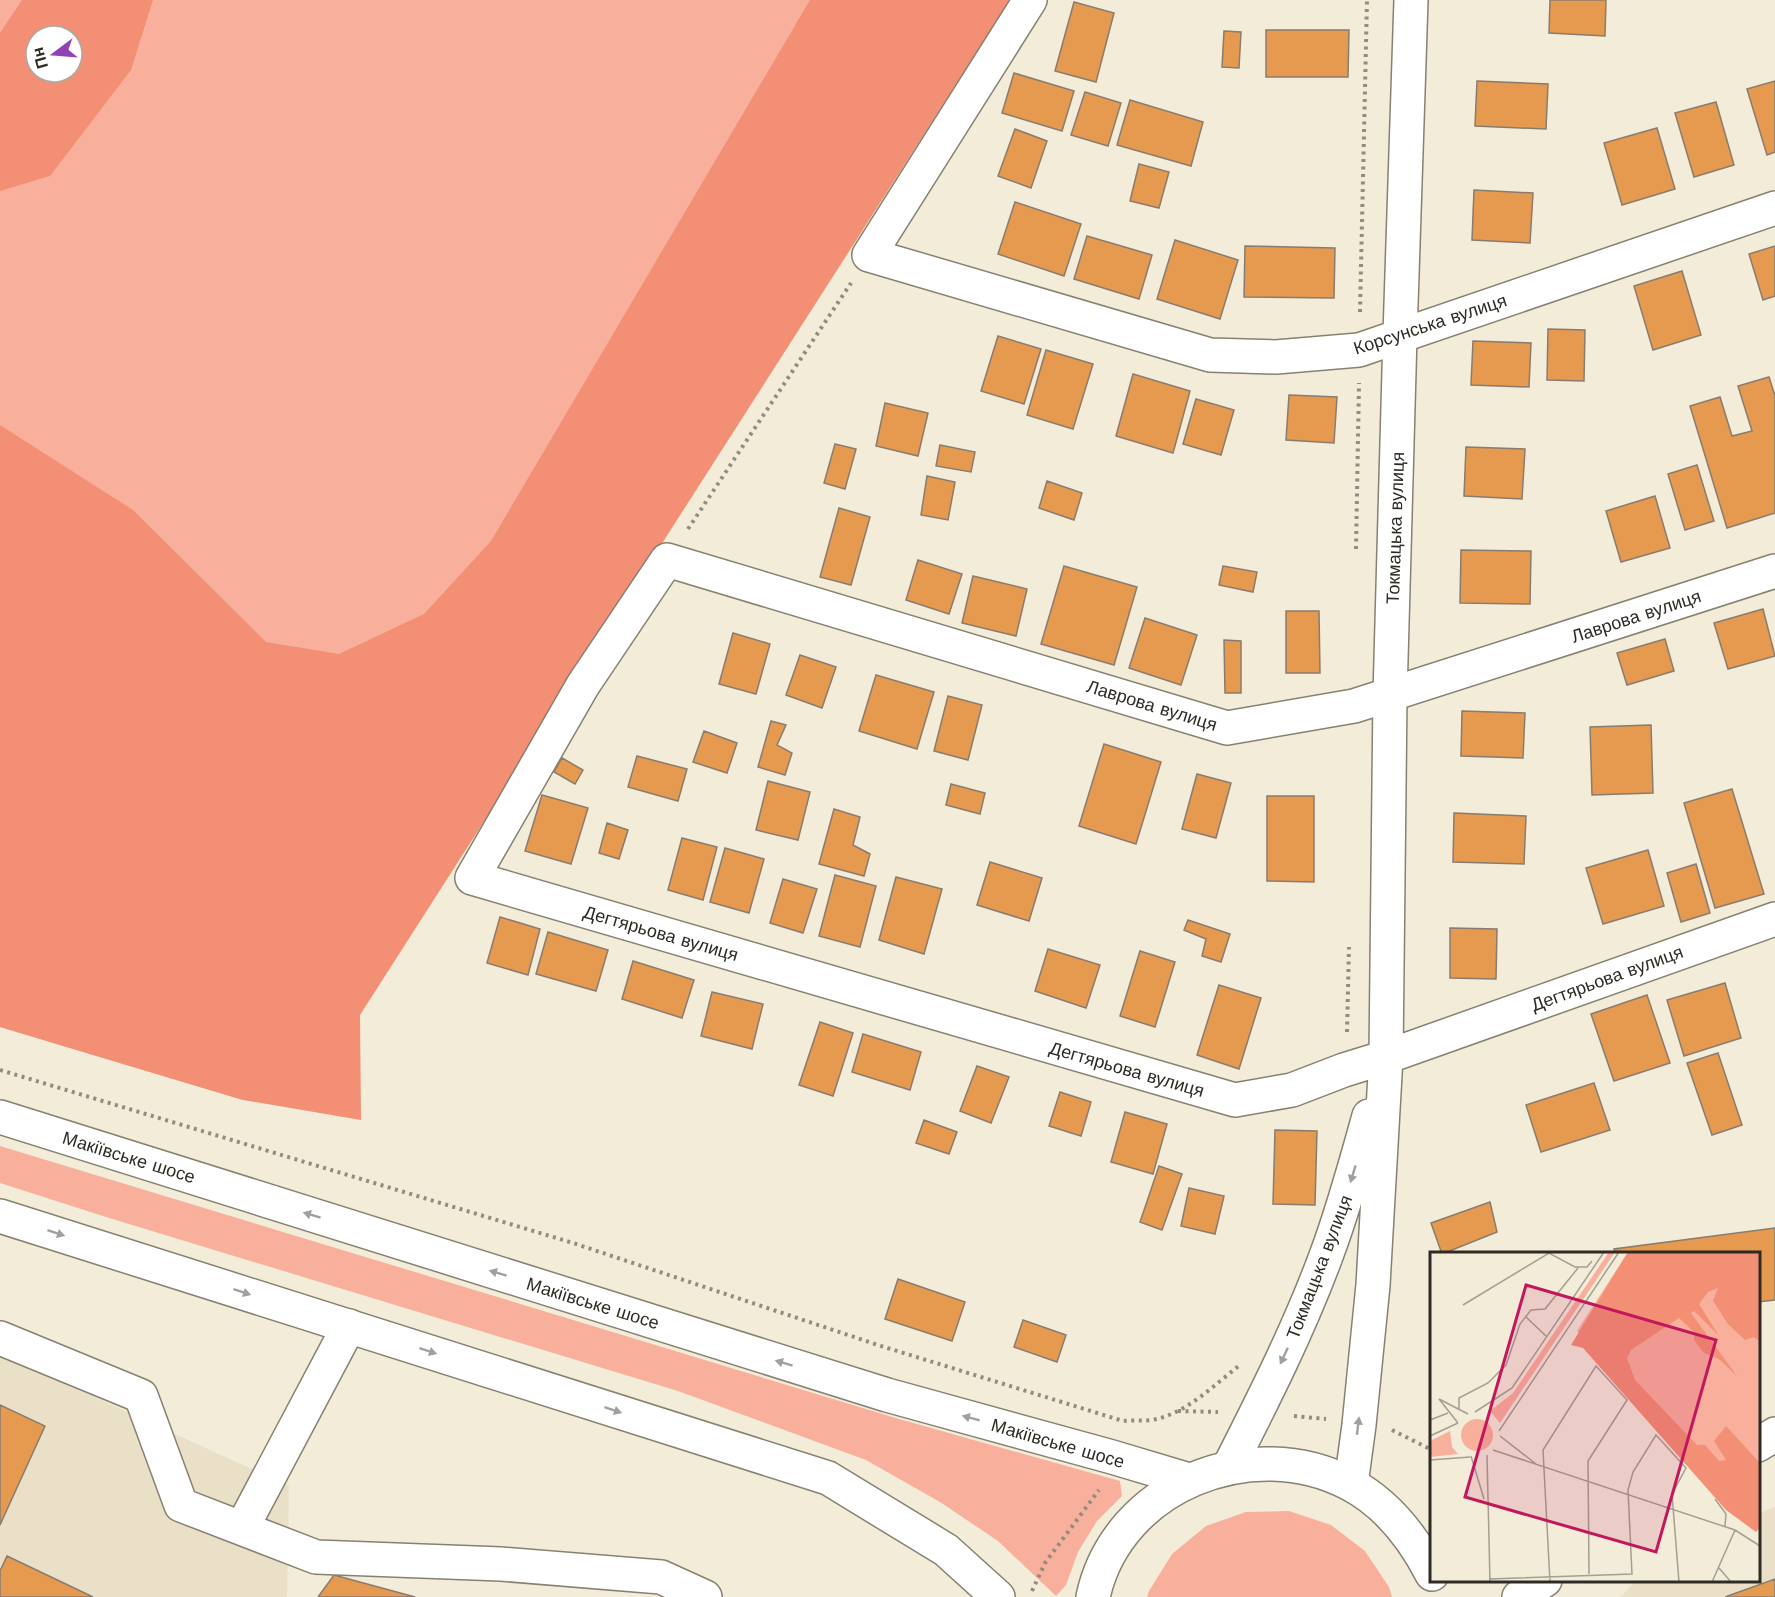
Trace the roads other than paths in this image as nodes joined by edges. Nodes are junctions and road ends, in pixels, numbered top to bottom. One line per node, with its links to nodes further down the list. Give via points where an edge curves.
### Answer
1 (1030, 0): 4 (street, Корсунська вулиця, via 869,255 1210,355 1276,357 1359,350)
2 (1411, 0): 4 (street, Токмацька вулиця)
3 (1775, 207): 4 (street, Корсунська вулиця)
4 (1400, 336): 6 (street, Токмацька вулиця)
5 (1775, 571): 6 (street, Лаврова вулиця)
6 (1390, 695): 7 (street, Лаврова вулиця, via 1354,706 1227,728 667,560 583,685); 9 (street, Токмацька вулиця)
7 (472, 878): 9 (street, Дегтярьова вулиця, via 1235,1100 1292,1090)
8 (1775, 919): 9 (street, Дегтярьова вулиця)
9 (1386, 1057): 17 (street, Токмацька вулиця, one-way to 17, via 1326,1256 1285,1353); 19 (street, Токмацька вулиця, one-way to 9, via 1373,1285)
10 (0, 1117): 18 (street, Макіївське шосе, one-way to 10, via 887,1395)
11 (0, 1215): 12 (street, one-way to 12)
12 (349, 1326): 21 (street); 26 (street, one-way to 26, via 828,1478 946,1550)
13 (0, 1338): 21 (street, via 141,1396 181,1505)
14 (1775, 1433): 15 (street); 16 (street)
15 (1760, 1436)
16 (1760, 1444)
17 (1229, 1467): 18 (street); 19 (street, via 1288,1465)
18 (1189, 1480): 27 (street, via 1165,1494 1131,1524 1106,1560)
19 (1351, 1484): 20 (street)
20 (1417, 1522): 22 (street, via 1421,1552)
21 (242, 1528): 25 (street, via 316,1557 501,1564 661,1577)
22 (1430, 1572)
23 (1435, 1582): 28 (street)
24 (1543, 1582): 29 (street)
25 (705, 1597)
26 (998, 1597)
27 (1093, 1597)
28 (1440, 1597)
29 (1519, 1597)

